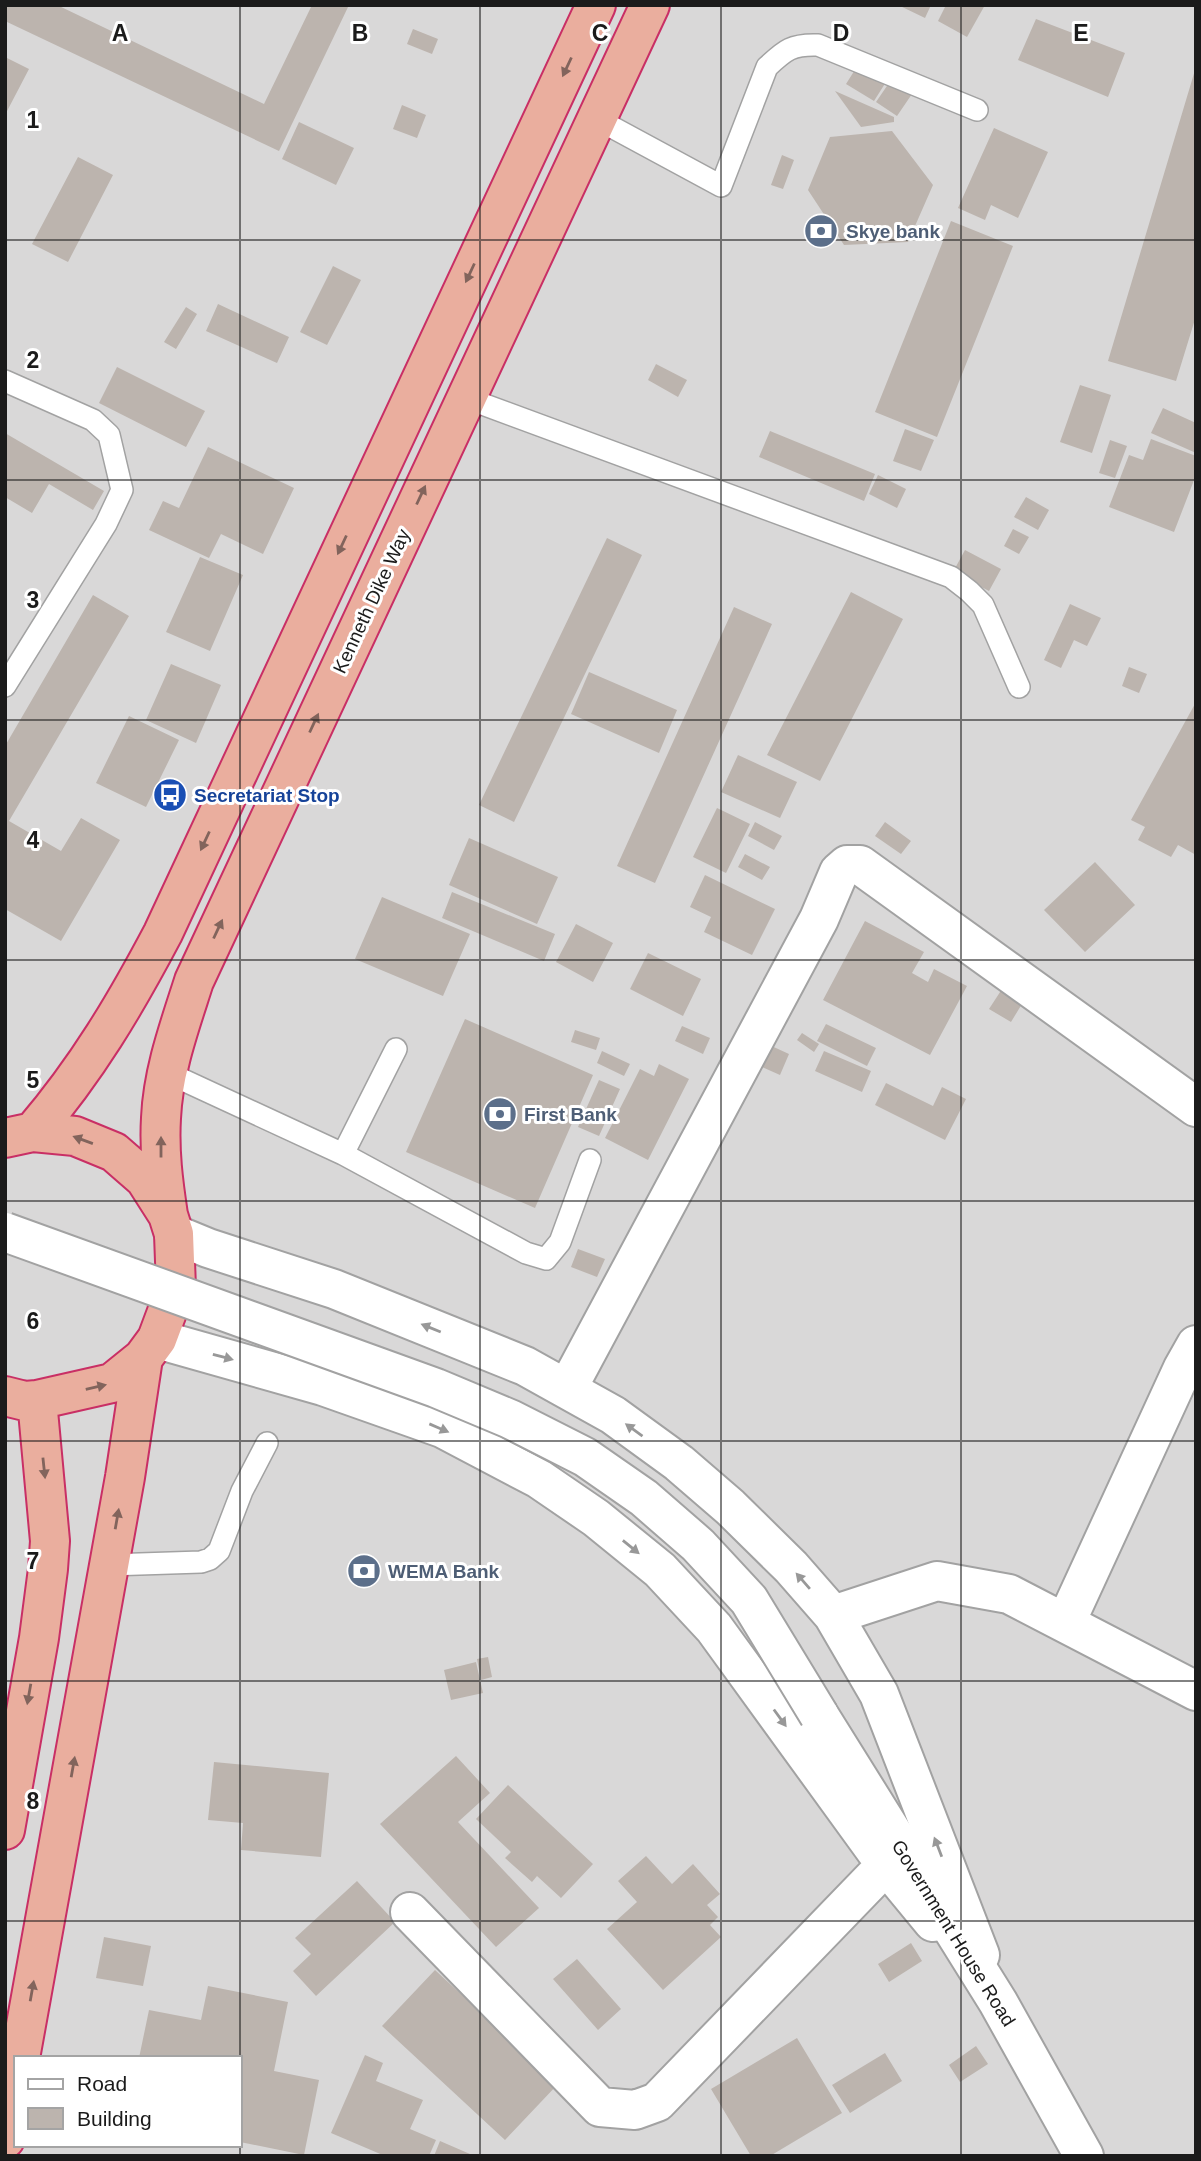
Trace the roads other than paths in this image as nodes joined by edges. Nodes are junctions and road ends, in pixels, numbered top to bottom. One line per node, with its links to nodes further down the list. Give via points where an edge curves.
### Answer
1 (596, 5): 12 (highway, one-way to 12, via 163,933 92,1057)
2 (650, 5): 4 (highway, Kenneth Dike Way)
3 (977, 110): 4 (lane, via 818,45 800,44 767,67 721,186)
4 (597, 120): 6 (highway, Kenneth Dike Way)
5 (5, 381): 7 (lane, via 93,420 109,435 122,490 106,524)
6 (466, 398): 8 (lane, via 951,577 983,605); 10 (highway, Kenneth Dike Way, one-way to 6, via 194,981)
7 (5, 686)
8 (1019, 687)
9 (396, 1049): 13 (lane)
10 (167, 1073): 13 (lane); 15 (highway, Kenneth Dike Way, one-way to 10, via 161,1166)
11 (1196, 1107): 19 (street, via 860,865 847,865 839,872 819,919)
12 (13, 1136): 15 (highway, one-way to 12, via 145,1179 114,1152 75,1136)
13 (343, 1154): 14 (lane, via 526,1253 546,1259 560,1242)
14 (590, 1160)
15 (171, 1224): 18 (highway, Kenneth Dike Way, via 176,1288); 19 (street, one-way to 15, via 525,1366 334,1289 208,1248)
16 (5, 1232): 29 (street, Government House Road, bridge, via 436,1388 585,1457 644,1498 698,1545 749,1600)
17 (1196, 1345): 24 (street)
18 (150, 1348): 20 (highway, one-way to 18, via 111,1383); 22 (highway, Kenneth Dike Way, one-way to 18); 27 (street, one-way to 27, via 323,1386 442,1428 539,1479 596,1518 660,1570 714,1628)
19 (567, 1389): 23 (street, one-way to 19, via 791,1567 679,1463 613,1415)
20 (21, 1398): 26 (highway, one-way to 26, via 50,1541 39,1638)
21 (267, 1443): 22 (lane, via 219,1551 210,1559)
22 (109, 1565): 30 (highway, Kenneth Dike Way, one-way to 22)
23 (833, 1615): 24 (street, via 937,1581 1009,1594); 29 (street, one-way to 23, via 879,1694)
24 (1066, 1622): 25 (street)
25 (1196, 1691)
26 (5, 1829)
27 (886, 1865): 28 (street, via 657,2102 635,2110 600,2107); 29 (street)
28 (410, 1912)
29 (998, 2002): 33 (street, Government House Road)
30 (20, 2056)
31 (14, 2092): 32 (highway)
32 (5, 2139)
33 (1084, 2156)

